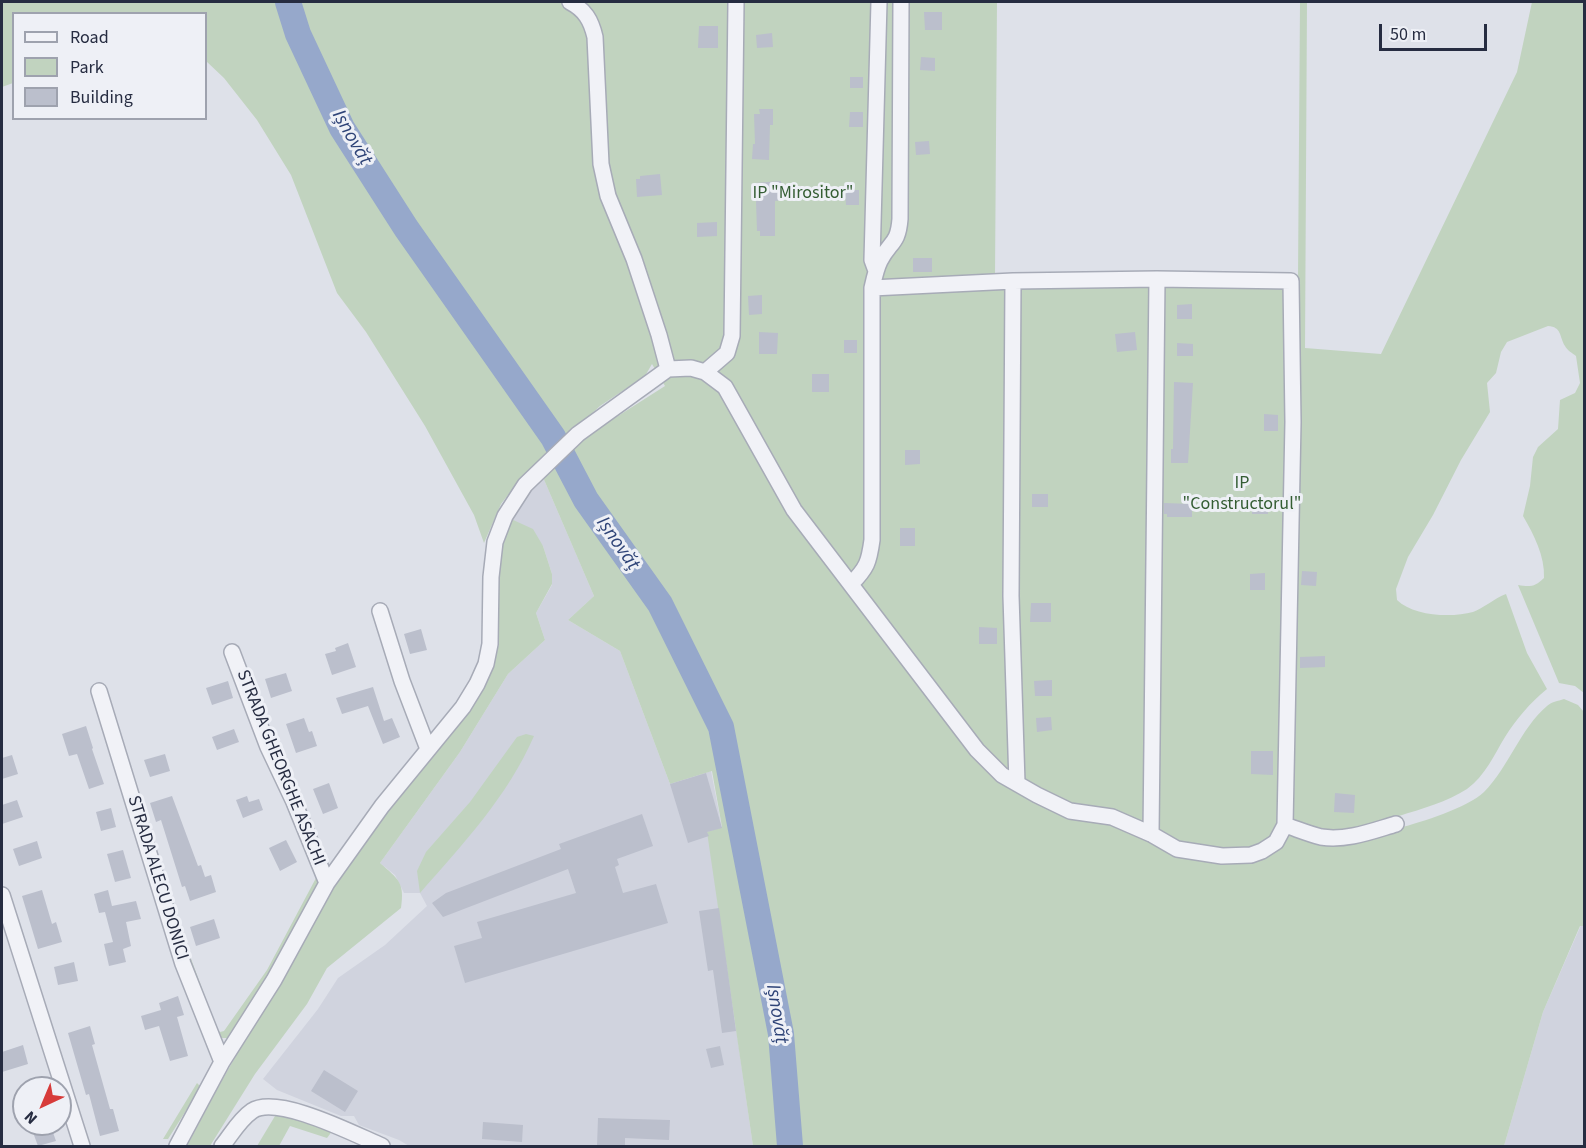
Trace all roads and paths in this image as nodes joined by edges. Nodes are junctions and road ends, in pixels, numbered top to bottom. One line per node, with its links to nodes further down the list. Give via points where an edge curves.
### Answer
1 (570, 2): 9 (street, via 580,7 592,22 601,164 608,196 634,259)
2 (736, 2): 10 (street, via 732,336 727,353)
3 (879, 2): 5 (street, via 872,260)
4 (901, 2): 5 (street, via 899,231)
5 (876, 271): 8 (street)
6 (1157, 279): 7 (street); 18 (street, via 1292,281); 19 (street)
7 (1013, 281): 8 (street); 16 (street, via 1011,596)
8 (872, 288): 11 (street, via 872,540 870,560)
9 (668, 369): 10 (street); 15 (street, via 578,434 525,485 505,516 495,542 486,664 463,707)
10 (705, 372): 11 (street, via 725,387 794,510)
11 (851, 584): 16 (street, via 977,750 1002,775)
12 (380, 611): 15 (street)
13 (232, 652): 20 (street, STRADA GHEORGHE ASACHI)
14 (99, 691): 22 (street, STRADA ALECU DONICI, via 183,964)
15 (428, 749): 20 (street)
16 (1017, 783): 19 (street, via 1070,811 1112,817)
17 (1396, 824): 18 (street, via 1333,838)
18 (1285, 825): 19 (street, via 1276,842 1251,855 1222,856 1177,849)
19 (1151, 834)
20 (327, 883): 22 (street, via 274,980)
21 (2, 895): 23 (street)
22 (222, 1062): 24 (street)
23 (82, 1146)
24 (177, 1146)
25 (222, 1146): 26 (street, via 243,1119 263,1106 286,1108)
26 (382, 1146)

